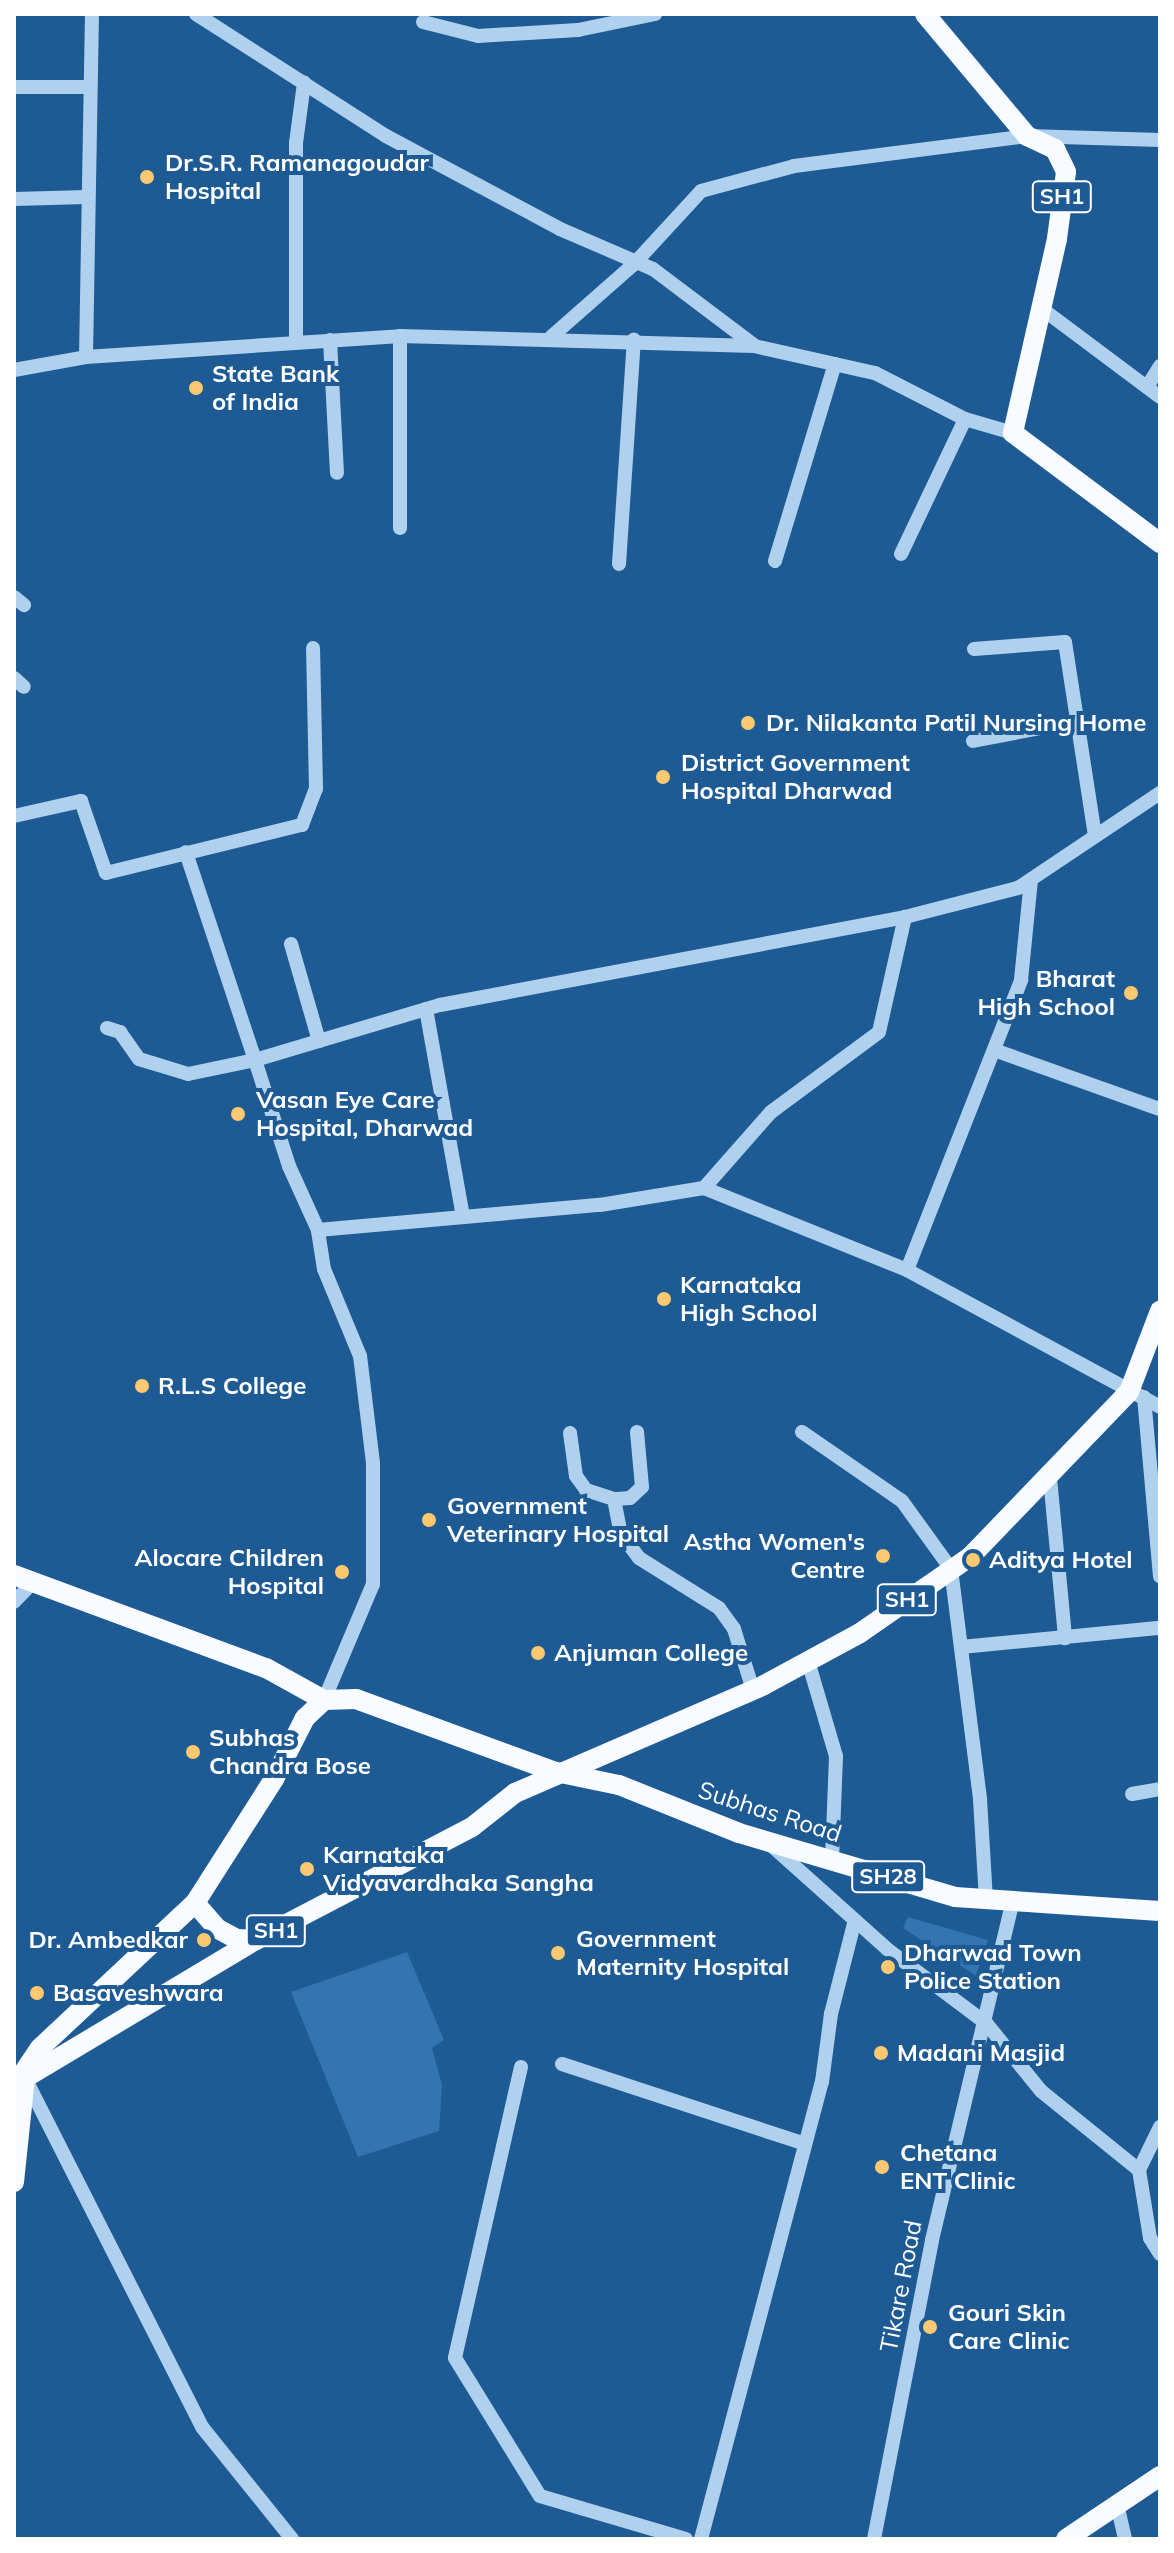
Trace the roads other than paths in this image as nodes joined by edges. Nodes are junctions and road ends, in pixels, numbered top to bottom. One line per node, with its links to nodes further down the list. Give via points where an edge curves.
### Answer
1 (92, 14): 8 (street)
2 (196, 14): 6 (street)
3 (655, 14): 5 (street, via 578,30 478,36)
4 (925, 14): 9 (main road, SH1)
5 (423, 22)
6 (304, 83): 13 (street, via 386,136); 19 (street, via 296,143)
7 (14, 87): 8 (street)
8 (88, 87): 11 (street)
9 (1027, 136): 10 (street); 13 (street, via 794,166 701,191); 14 (main road, SH1, via 1055,149 1066,172)
10 (1160, 140)
11 (87, 197): 12 (street); 21 (street)
12 (14, 199)
13 (633, 265): 16 (street); 20 (street, via 653,269)
14 (1041, 308): 25 (street); 28 (main road, SH1)
15 (400, 336): 16 (street); 17 (street); 30 (street)
16 (551, 337): 18 (street)
17 (330, 340): 19 (street); 29 (street)
18 (634, 340): 20 (street); 34 (street)
19 (296, 342): 21 (street)
20 (754, 346): 22 (street)
21 (86, 357): 24 (street)
22 (835, 364): 27 (street, via 875,373); 33 (street)
23 (1160, 366): 25 (street)
24 (14, 370)
25 (1147, 387): 26 (street)
26 (1160, 397)
27 (965, 419): 28 (street); 32 (street)
28 (1013, 433): 31 (main road)
29 (337, 473)
30 (400, 528)
31 (1160, 543)
32 (901, 554)
33 (775, 561)
34 (619, 564)
35 (313, 648): 42 (street, via 316,789 302,825)
36 (974, 649): 37 (street, via 1065,642)
37 (1077, 721): 38 (street); 41 (street)
38 (973, 741)
39 (1160, 793): 41 (street)
40 (14, 816): 42 (street, via 81,801 106,873)
41 (1095, 836): 43 (street)
42 (186, 852): 50 (street)
43 (1031, 880): 44 (street, via 1018,888); 49 (street, via 1021,980)
44 (905, 917): 46 (street); 52 (street, via 879,1032 771,1112)
45 (291, 944): 48 (street)
46 (426, 1009): 48 (street); 53 (street)
47 (107, 1028): 50 (street, via 120,1032 139,1059 188,1074)
48 (319, 1041): 50 (street)
49 (994, 1050): 51 (street); 55 (street)
50 (255, 1060): 54 (street, via 289,1166)
51 (1160, 1109)
52 (704, 1188): 53 (street, via 600,1205); 55 (street)
53 (463, 1217): 54 (street)
54 (318, 1230): 73 (street, via 324,1269 360,1356 373,1463 373,1584)
55 (907, 1270): 57 (street)
56 (1160, 1311): 57 (main road, SH1)
57 (1136, 1395): 58 (street); 62 (main road, SH1); 65 (street)
58 (1160, 1407)
59 (637, 1432): 63 (street, via 642,1487 630,1498)
60 (802, 1432): 64 (street, via 902,1501)
61 (570, 1433): 63 (street, via 576,1476 586,1490)
62 (1050, 1478): 64 (main road, SH1); 69 (street)
63 (614, 1499): 72 (street, via 621,1534 639,1558 727,1618)
64 (951, 1569): 70 (street); 71 (main road, SH1, via 860,1633)
65 (1160, 1576)
66 (24, 1579): 67 (street); 73 (main road, via 266,1668)
67 (14, 1602)
68 (1160, 1628): 69 (street)
69 (1065, 1638): 70 (street)
70 (961, 1647): 79 (street, via 980,1799)
71 (808, 1661): 72 (main road, SH1); 78 (street, via 836,1756)
72 (753, 1690): 74 (main road, SH1)
73 (324, 1700): 74 (main road, Subhas Road, via 356,1699); 80 (main road, via 305,1718 274,1779)
74 (556, 1772): 77 (main road, Subhas Road / SH28, via 619,1785); 84 (main road, SH1, via 515,1793 472,1827)
75 (1160, 1789): 76 (street)
76 (1132, 1794)
77 (767, 1842): 78 (main road, Subhas Road / SH28); 83 (street)
78 (832, 1861): 79 (main road, Subhas Road / SH28)
79 (986, 1901): 81 (main road, Subhas Road / SH28)
80 (195, 1903): 84 (main road, via 218,1929 237,1939); 88 (main road)
81 (1012, 1904): 82 (main road, Subhas Road / SH28); 85 (street, Tikare Road)
82 (1160, 1911)
83 (855, 1920): 85 (street); 90 (street)
84 (256, 1940): 88 (main road, SH1)
85 (986, 2023): 91 (street, via 1041,2091); 99 (street, Tikare Road, via 932,2240)
86 (562, 2064): 90 (street)
87 (521, 2067): 97 (street, via 455,2358 540,2496)
88 (17, 2075): 92 (main road, via 25,2110); 96 (street, via 202,2427)
89 (1160, 2127): 91 (street)
90 (805, 2144): 98 (street)
91 (1139, 2170): 93 (street, via 1150,2238)
92 (14, 2182)
93 (1160, 2254)
94 (1160, 2476): 95 (main road)
95 (1117, 2504): 100 (main road); 101 (street)
96 (292, 2539)
97 (686, 2539)
98 (701, 2539)
99 (874, 2539)
100 (1066, 2539)
101 (1125, 2539)

